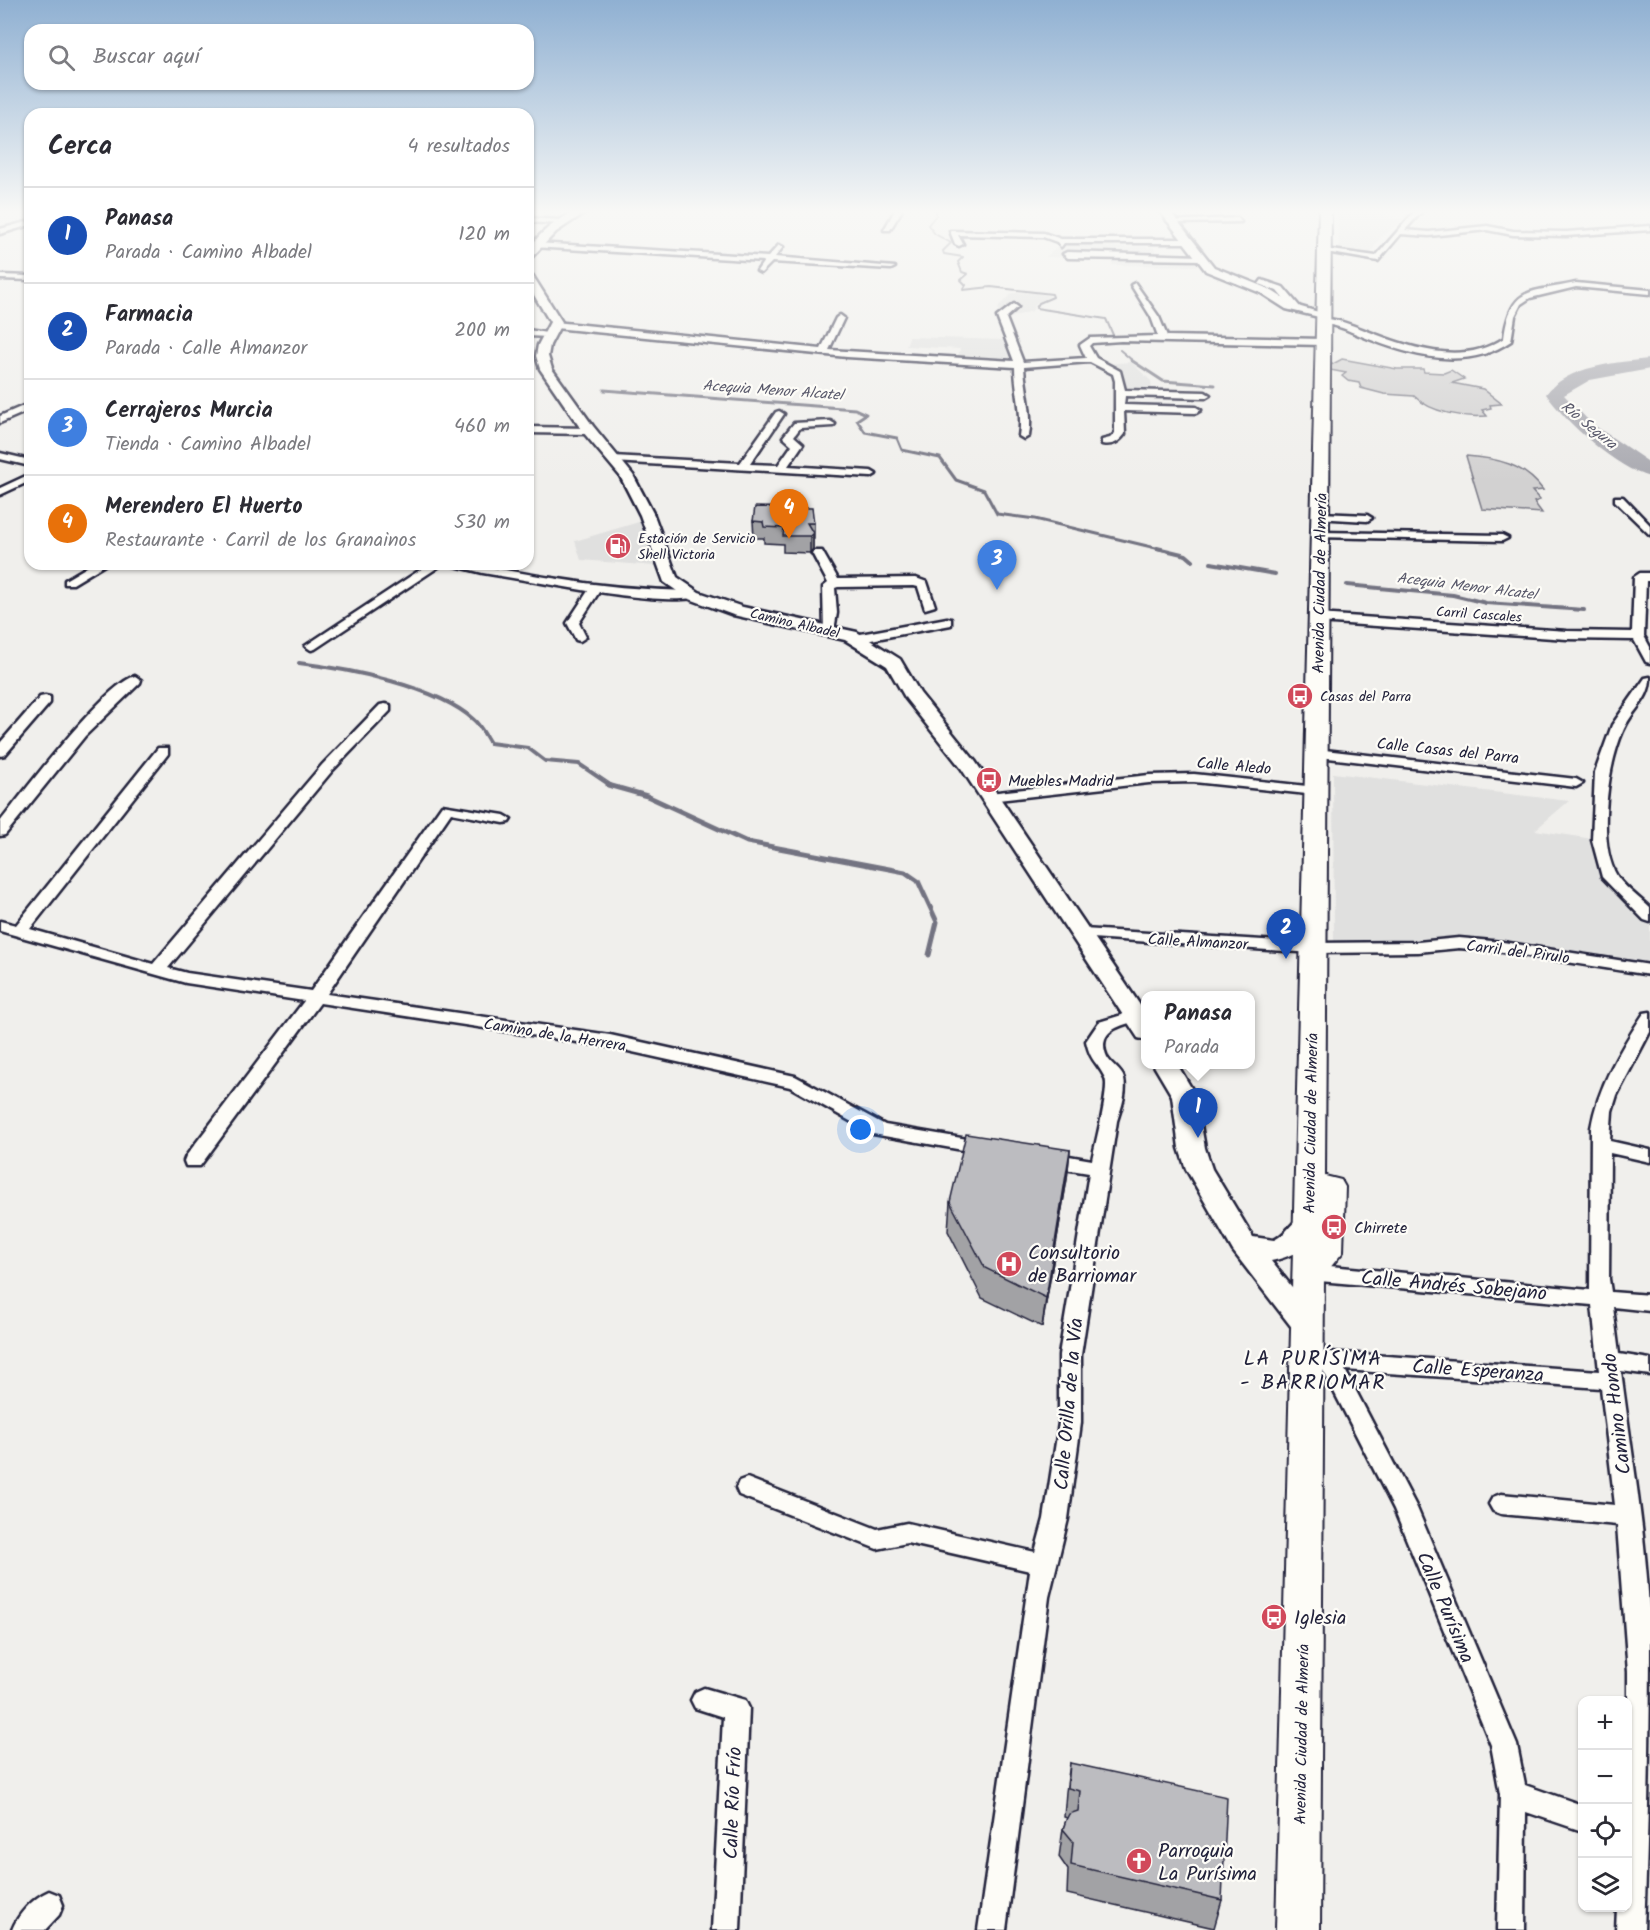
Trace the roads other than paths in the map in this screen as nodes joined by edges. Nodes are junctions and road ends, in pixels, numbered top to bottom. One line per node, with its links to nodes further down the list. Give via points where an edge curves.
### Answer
1 (541, 300): 12 (main road, via 552,315)
2 (1144, 300): 15 (street)
3 (1285, 300): 8 (main road)
4 (1291, 300): 8 (street)
5 (1324, 300): 11 (main road, Avenida Ciudad de Almería)
6 (1521, 300): 13 (street, via 1511,316 1508,339 1491,351 1478,354 1429,352)
7 (1014, 307): 18 (street, via 1001,317)
8 (1299, 309): 11 (main road)
9 (840, 318): 16 (street)
10 (1341, 324): 11 (street); 11 (street, via 1336,319); 13 (street)
11 (1324, 325): 13 (street); 15 (street, via 1265,340); 40 (main road, Avenida Ciudad de Almería)
12 (552, 329): 14 (street); 16 (street, via 656,332); 28 (main road, Camino Albadel, via 542,356 546,369)
13 (1355, 331)
14 (534, 332)
15 (1162, 337): 17 (street, via 1090,341 1084,345)
16 (824, 352): 18 (street)
17 (1091, 359): 18 (street); 19 (street, via 1117,373)
18 (1019, 363): 29 (street, via 1020,392 1027,420)
19 (1122, 393): 20 (street); 21 (street)
20 (1205, 395)
21 (1121, 408): 23 (street); 30 (street, via 1120,434)
22 (24, 409): 25 (street)
23 (1196, 410)
24 (779, 414): 34 (street)
25 (0, 420)
26 (830, 424): 35 (street, via 797,425 789,437 798,444)
27 (534, 430): 28 (street)
28 (589, 430): 32 (main road, Camino Albadel)
29 (1024, 436)
30 (1106, 442)
31 (0, 456): 33 (street)
32 (613, 459): 34 (street); 53 (main road, Camino Albadel, via 647,515 670,579)
33 (24, 462)
34 (743, 467): 35 (street)
35 (781, 469): 36 (street)
36 (872, 474)
37 (24, 480): 38 (street)
38 (0, 492)
39 (1619, 499): 42 (street)
40 (1320, 516): 41 (street); 43 (main road, Avenida Ciudad de Almería)
41 (1367, 518)
42 (1650, 532)
43 (1320, 535): 44 (street); 55 (main road, Avenida Ciudad de Almería)
44 (1502, 538)
45 (818, 553): 51 (street)
46 (90, 570): 50 (street)
47 (428, 570): 61 (street)
48 (490, 570): 52 (street)
49 (1650, 577): 58 (street, via 1640,577)
50 (69, 582)
51 (834, 583): 54 (street, via 916,582 923,585); 57 (street, via 829,587)
52 (596, 587): 53 (street); 59 (street, via 573,624)
53 (693, 595): 57 (main road, Camino Albadel, via 740,611)
54 (929, 606)
55 (1318, 618): 58 (street, Carril Cascales); 69 (main road, Avenida Ciudad de Almería)
56 (947, 622): 60 (street)
57 (828, 630): 60 (main road, Camino Albadel)
58 (1638, 636): 62 (street)
59 (580, 637)
60 (855, 639): 72 (main road, Camino Albadel, via 894,663 912,695)
61 (311, 646)
62 (1650, 659)
63 (135, 680): 74 (street, via 72,738)
64 (1650, 681): 75 (street, via 1619,725 1602,772 1599,840 1610,877)
65 (45, 700): 68 (street)
66 (385, 708): 80 (street, via 327,768)
67 (163, 752): 77 (street)
68 (0, 753)
69 (1316, 753): 70 (street, Calle Casas del Parra); 71 (main road, Avenida Ciudad de Almería)
70 (1576, 783)
71 (1316, 791): 72 (street, Calle Aledo, via 1194,778 1149,779); 79 (main road, Avenida Ciudad de Almería)
72 (989, 797): 78 (main road, Camino Albadel)
73 (504, 819): 82 (street, via 447,808)
74 (0, 832)
75 (1650, 917)
76 (0, 926): 77 (street, Camino de la Herrera)
77 (20, 931): 80 (street, Camino de la Herrera)
78 (1083, 934): 79 (street, Calle Almanzor); 84 (main road, Camino Albadel)
79 (1313, 948): 81 (street, Carril del Pirulo, via 1459,944); 92 (main road, Avenida Ciudad de Almería)
80 (157, 970): 82 (street, Camino de la Herrera)
81 (1650, 970)
82 (315, 998): 87 (street, Camino de la Herrera, via 610,1041 795,1082 880,1130); 90 (street)
83 (1650, 1017): 86 (street, Camino Hondo, via 1610,1091 1599,1129)
84 (1140, 1025): 91 (street, Calle Orilla de la Vía, via 1108,1023 1095,1041 1095,1049 1117,1085)
85 (1167, 1069): 94 (main road, via 1184,1096 1194,1159)
86 (1601, 1145): 89 (street); 96 (street, Camino Hondo)
87 (1008, 1152)
88 (1031, 1156): 91 (street)
89 (1650, 1156)
90 (193, 1161)
91 (1100, 1168): 104 (street, Calle Orilla de la Vía, via 1070,1355 1068,1435 1056,1519)
92 (1309, 1184): 93 (main road, Avenida Ciudad de Almería); 95 (main road, via 1330,1187 1328,1252)
93 (1309, 1222): 94 (main road, via 1295,1242 1276,1252 1259,1251); 95 (main road, Avenida Ciudad de Almería)
94 (1243, 1244): 98 (main road)
95 (1308, 1272): 96 (street, Calle Andrés Sobejano); 98 (main road, Avenida Ciudad de Almería)
96 (1600, 1298): 97 (street, Calle Andrés Sobejano); 100 (street, Camino Hondo)
97 (1650, 1303)
98 (1314, 1348): 100 (street, Calle Esperanza); 106 (street, Calle Purísima, via 1405,1508 1504,1745); 113 (main road, Avenida Ciudad de Almería)
99 (1650, 1367): 100 (street, Calle Esperanza)
100 (1612, 1370): 103 (street, Camino Hondo)
101 (747, 1488): 104 (street, via 877,1539 907,1533)
102 (1501, 1504): 103 (street)
103 (1628, 1516): 108 (street, Camino Hondo, via 1641,1672)
104 (1043, 1564): 112 (street, Calle Orilla de la Vía)
105 (704, 1700): 111 (street, Calle Río Frío, via 736,1708)
106 (1513, 1794): 107 (street); 114 (street, Calle Purísima)
107 (1578, 1817)
108 (1637, 1836): 115 (street, Camino Hondo)
109 (49, 1905): 110 (street)
110 (26, 1930)
111 (726, 1930)
112 (992, 1930)
113 (1298, 1930)
114 (1511, 1930)
115 (1630, 1930)

